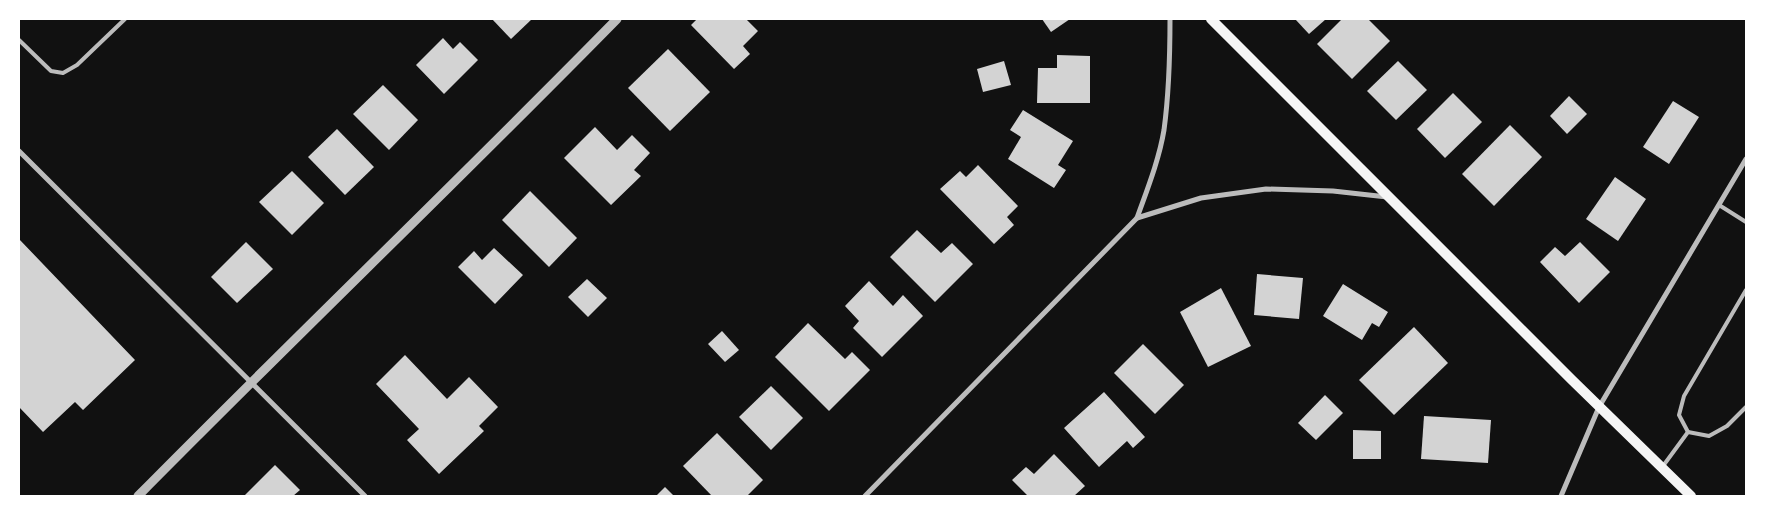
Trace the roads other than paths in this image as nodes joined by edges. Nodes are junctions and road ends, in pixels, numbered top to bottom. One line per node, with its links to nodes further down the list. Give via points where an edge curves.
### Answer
1 (125, 19): 5 (lane, via 77,65 62,74 51,71)
2 (617, 19): 13 (street)
3 (1170, 19): 10 (street, via 1164,131)
4 (1211, 19): 8 (main road)
5 (19, 40)
6 (19, 151): 13 (street)
7 (1746, 159): 9 (street)
8 (1390, 197): 10 (street, via 1266,189 1201,198); 14 (main road)
9 (1719, 205): 11 (lane); 14 (street)
10 (1137, 218): 20 (street)
11 (1746, 222)
12 (1746, 290): 16 (lane, via 1684,396 1679,415)
13 (251, 382): 18 (street); 19 (street)
14 (1599, 407): 17 (main road); 21 (street)
15 (1746, 407): 16 (lane, via 1727,426 1709,436)
16 (1688, 432): 17 (lane)
17 (1661, 467): 22 (main road)
18 (138, 496)
19 (365, 496)
20 (865, 496)
21 (1560, 496)
22 (1691, 496)

